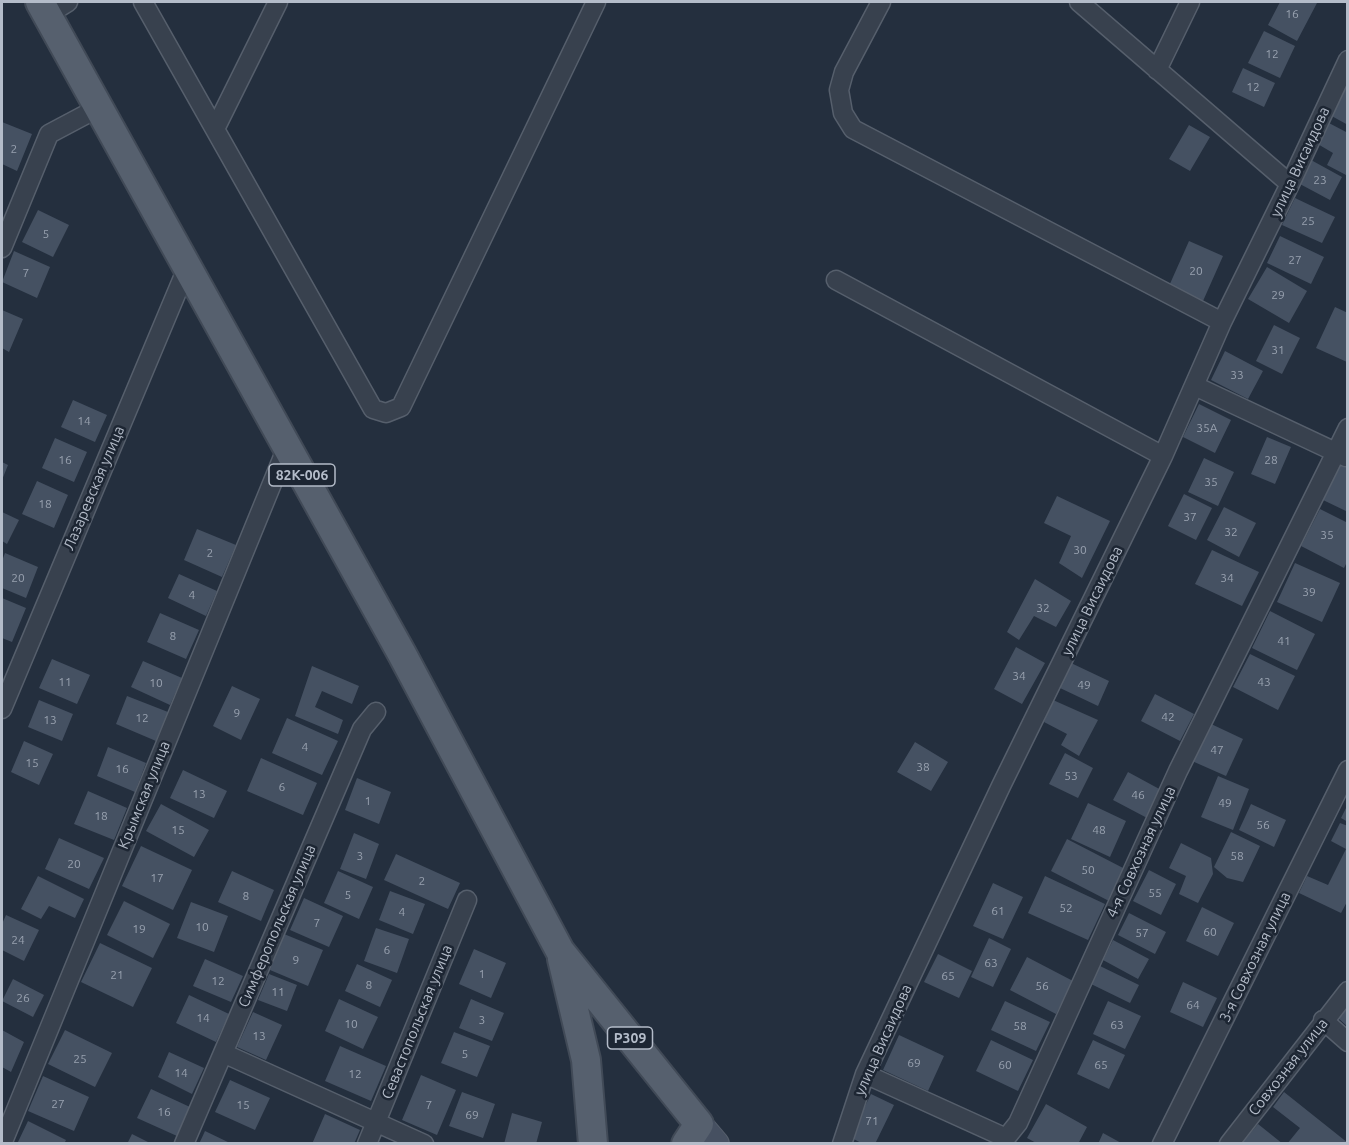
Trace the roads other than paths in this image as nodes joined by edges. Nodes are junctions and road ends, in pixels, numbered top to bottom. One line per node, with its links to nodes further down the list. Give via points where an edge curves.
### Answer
1 (144, 2): 11 (street)
2 (278, 2): 11 (street)
3 (596, 2): 11 (street, via 401,407 386,413 373,409)
4 (881, 2): 16 (street, via 844,72 839,90 843,113 852,129)
5 (1079, 2): 9 (street)
6 (1190, 2): 9 (street)
7 (52, 6): 10 (main road, 82К-006)
8 (1347, 60): 12 (street, улица Висаидова)
9 (1157, 70): 12 (street)
10 (98, 108): 13 (street, via 49,134); 14 (main road, 82К-006)
11 (215, 129)
12 (1290, 184): 16 (street, улица Висаидова)
13 (2, 248)
14 (187, 268): 19 (main road, 82К-006); 22 (street, Лазаревская улица)
15 (836, 279): 21 (street)
16 (1222, 322): 17 (street, улица Висаидова)
17 (1195, 386): 20 (street); 21 (street, улица Висаидова)
18 (1347, 428): 20 (street, 4-я Совхозная улица)
19 (286, 447): 26 (main road, 82К-006, via 402,654); 34 (street, Крымская улица)
20 (1342, 455): 31 (street, 4-я Совхозная улица, via 1178,771 1018,1123 1006,1138)
21 (1163, 456): 31 (street, улица Висаидова)
22 (2, 709)
23 (376, 712): 30 (street, Симферопольская улица, via 362,729)
24 (1347, 770): 40 (street, 3-я Совхозная улица)
25 (467, 900): 32 (street, Севастопольская улица)
26 (560, 951): 33 (main road, Р309); 38 (main road, 82К-006, via 586,1060)
27 (1347, 991): 28 (street, Совхозная улица)
28 (1323, 1020): 29 (street); 41 (street, Совхозная улица)
29 (1347, 1042)
30 (223, 1053): 32 (street); 35 (street, Симферопольская улица)
31 (865, 1074): 39 (street, улица Висаидова)
32 (376, 1122): 36 (street, Севастопольская улица); 37 (street)
33 (700, 1137)
34 (2, 1143)
35 (184, 1143)
36 (367, 1143)
37 (424, 1143)
38 (593, 1143)
39 (842, 1143)
40 (1162, 1143)
41 (1229, 1143)

